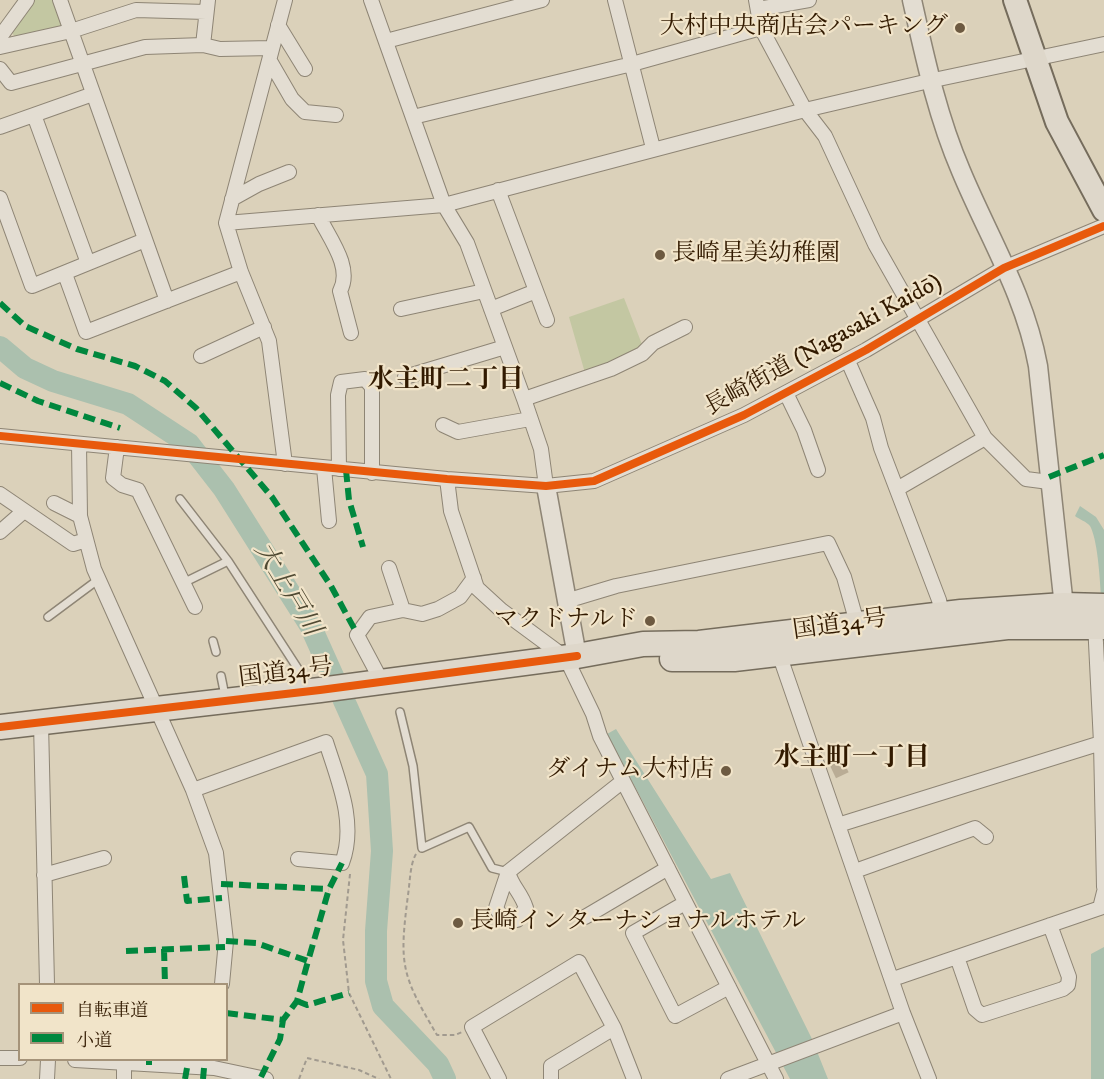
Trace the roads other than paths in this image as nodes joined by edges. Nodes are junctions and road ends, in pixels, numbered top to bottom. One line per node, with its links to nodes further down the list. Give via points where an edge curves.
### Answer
1 (27, 0): 16 (street)
2 (60, 0): 15 (street)
3 (371, 0): 17 (street)
4 (542, 0): 17 (street)
5 (615, 0): 24 (street)
6 (809, 0): 10 (street)
7 (912, 0): 27 (street)
8 (1015, 0): 22 (main road)
9 (283, 2): 13 (street)
10 (757, 4): 14 (street)
11 (135, 5): 12 (street); 15 (street)
12 (207, 6): 19 (street)
13 (278, 25): 21 (street); 26 (street)
14 (761, 28): 24 (street); 29 (street)
15 (71, 31): 20 (street); 23 (street)
16 (0, 37)
17 (386, 41): 32 (street)
18 (1104, 44): 22 (street)
19 (203, 45): 21 (street); 23 (street, via 145,46)
20 (0, 47)
21 (271, 54): 31 (street, via 292,99 305,112); 38 (street)
22 (1036, 58): 27 (street); 40 (main road, via 1057,122)
23 (82, 62): 25 (street, via 10,83); 28 (street)
24 (632, 64): 32 (street); 34 (street)
25 (0, 69)
26 (305, 69)
27 (929, 81): 29 (street); 46 (street, via 961,172)
28 (93, 94): 30 (street); 44 (street)
29 (805, 110): 34 (street); 54 (street, via 825,136 875,244)
30 (34, 115): 33 (street); 45 (street)
31 (336, 115)
32 (413, 117): 39 (street)
33 (0, 127)
34 (653, 148): 36 (street)
35 (289, 172): 38 (street)
36 (498, 190): 39 (street); 50 (street)
37 (0, 198): 48 (street, via 32,286)
38 (232, 199): 42 (street)
39 (444, 205): 41 (street); 49 (street, via 467,243)
40 (1104, 210)
41 (318, 215): 42 (street); 58 (street, via 346,271 340,291)
42 (226, 223): 47 (street)
43 (1104, 226): 46 (street, 長崎街道 (Nagasaki Kaidō))
44 (145, 240): 45 (street); 51 (street)
45 (88, 263): 48 (street)
46 (1004, 268): 54 (street, 長崎街道 (Nagasaki Kaidō)); 77 (street, via 1022,302 1033,338)
47 (241, 272): 51 (street); 56 (street)
48 (64, 274): 51 (street, via 86,332)
49 (484, 291): 52 (street); 53 (street)
50 (536, 291): 53 (street); 55 (street)
51 (167, 301)
52 (401, 309)
53 (491, 309): 59 (street)
54 (919, 318): 61 (street, 長崎街道 (Nagasaki Kaidō)); 68 (street)
55 (547, 320)
56 (264, 327): 60 (street); 71 (street)
57 (685, 327): 64 (street, via 611,369)
58 (351, 333)
59 (505, 347): 62 (street); 64 (street)
60 (201, 356)
61 (848, 361): 63 (street, 長崎街道 (Nagasaki Kaidō)); 79 (street)
62 (405, 377)
63 (786, 393): 74 (street); 78 (street, 長崎街道 (Nagasaki Kaidō), via 594,481)
64 (524, 399): 65 (street)
65 (531, 418): 66 (street, via 458,432); 78 (street, via 541,449)
66 (443, 425)
67 (0, 436): 69 (street, 長崎街道 (Nagasaki Kaidō))
68 (985, 438): 77 (street, via 1026,479); 79 (street)
69 (79, 444): 70 (street, 長崎街道 (Nagasaki Kaidō)); 84 (street)
70 (117, 447): 71 (street, 長崎街道 (Nagasaki Kaidō)); 92 (street, via 113,478 138,490)
71 (285, 464): 72 (street, 長崎街道 (Nagasaki Kaidō))
72 (324, 468): 73 (street, 長崎街道 (Nagasaki Kaidō)); 85 (street)
73 (339, 469): 75 (street, 長崎街道 (Nagasaki Kaidō)); 75 (street, via 341,382 365,379 372,387)
74 (818, 470)
75 (372, 473): 76 (street, 長崎街道 (Nagasaki Kaidō))
76 (447, 479): 78 (street, 長崎街道 (Nagasaki Kaidō)); 90 (street, via 451,510)
77 (1049, 482): 97 (street)
78 (546, 486): 93 (street)
79 (897, 489): 96 (street)
80 (0, 494): 83 (street)
81 (180, 499): 88 (lane)
82 (54, 503): 84 (street)
83 (24, 511): 86 (street); 87 (street, via 73,544)
84 (80, 516): 87 (street)
85 (329, 521)
86 (0, 532)
87 (86, 540): 91 (street)
88 (228, 561): 92 (lane); 107 (lane, via 300,672)
89 (389, 568): 95 (street)
90 (474, 578): 95 (street, via 460,597 438,609 422,614); 104 (street, via 477,588 501,610)
91 (99, 579): 98 (lane); 109 (street)
92 (183, 583): 94 (street)
93 (566, 601): 100 (street, via 616,586 828,543 844,577); 104 (street)
94 (195, 607)
95 (403, 610): 106 (street, via 370,617 356,632)
96 (942, 614): 97 (highway, 国道34号); 100 (highway, 国道34号)
97 (1065, 616): 99 (highway, 国道34号); 102 (highway, 国道34号, via 1008,627)
98 (48, 617)
99 (1100, 617): 113 (street)
100 (856, 623): 102 (highway, 国道34号)
101 (213, 641): 103 (lane)
102 (775, 644): 104 (highway, 国道34号, via 734,659); 116 (street, via 828,775)
103 (216, 652)
104 (571, 657): 106 (highway, 国道34号); 114 (street, via 600,736)
105 (221, 676): 108 (lane)
106 (380, 682): 107 (highway, 国道34号)
107 (295, 693): 108 (highway, 国道34号)
108 (226, 701): 109 (highway, 国道34号)
109 (158, 709): 111 (highway, 国道34号); 115 (street)
110 (400, 712): 122 (lane, via 413,766 422,848 469,827 492,868)
111 (41, 723): 112 (highway, 国道34号); 123 (street)
112 (0, 727)
113 (1101, 743): 116 (street); 124 (street)
114 (623, 781): 120 (street); 122 (street)
115 (193, 790): 119 (street, via 326,742 342,793 348,847 342,863); 134 (street, via 218,864 226,941)
116 (838, 825): 121 (street)
117 (986, 837): 121 (street, via 975,828)
118 (104, 858): 123 (street)
119 (298, 859)
120 (668, 868): 126 (street); 127 (street)
121 (855, 871): 130 (street)
122 (508, 872)
123 (44, 875): 133 (street)
124 (1104, 887)
125 (1104, 892): 128 (street, via 1101,908)
126 (685, 903): 135 (street); 135 (street, via 633,933 675,1016)
127 (585, 917)
128 (1050, 925): 131 (street); 131 (street, via 1069,977 1063,989 982,1015 975,1009)
129 (898, 950): 130 (street)
130 (885, 956): 132 (street)
131 (957, 957): 132 (street)
132 (893, 979): 136 (street)
133 (47, 983)
134 (222, 983)
135 (729, 987): 143 (street)
136 (903, 1013): 143 (street); 154 (street)
137 (614, 1028): 149 (street, via 579,962 472,1028); 150 (street, via 551,1066); 151 (street)
138 (0, 1058): 139 (street)
139 (18, 1058)
140 (48, 1061): 146 (street)
141 (100, 1061): 142 (street)
142 (124, 1063): 144 (street); 147 (street)
143 (773, 1063): 152 (street); 153 (street)
144 (214, 1064): 145 (street)
145 (230, 1075): 148 (street)
146 (47, 1079)
147 (124, 1079)
148 (266, 1079)
149 (499, 1079)
150 (551, 1079)
151 (634, 1079)
152 (728, 1079)
153 (776, 1079)
154 (929, 1079)

